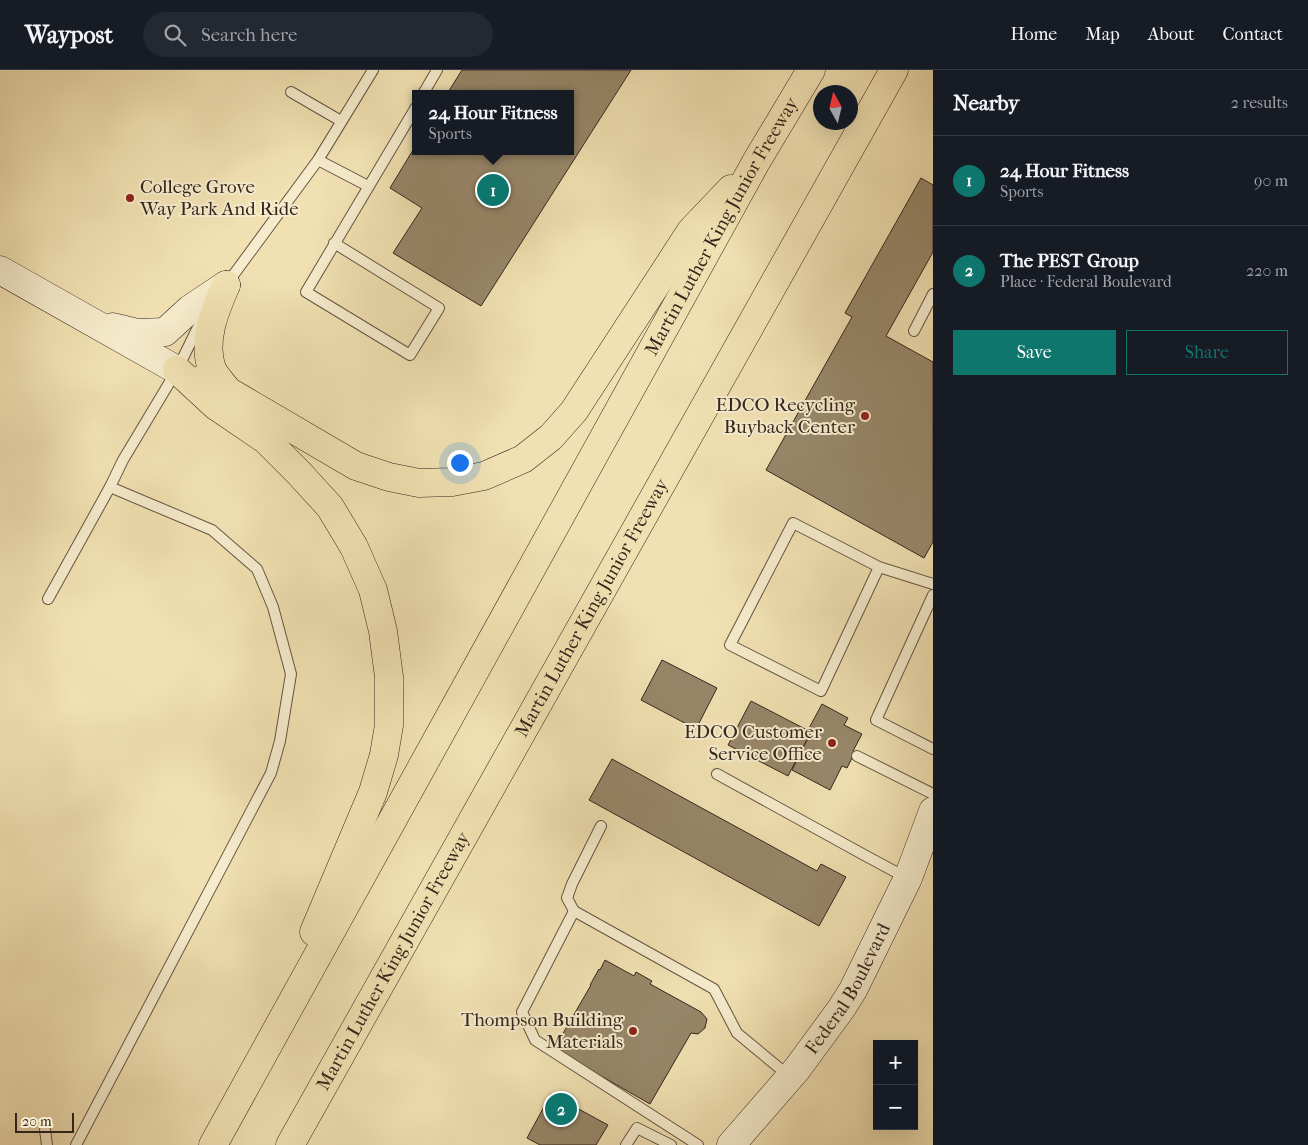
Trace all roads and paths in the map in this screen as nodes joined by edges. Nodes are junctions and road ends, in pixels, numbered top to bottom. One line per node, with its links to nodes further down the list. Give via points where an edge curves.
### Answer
1 (373, 70): 8 (lane)
2 (437, 70): 5 (lane)
3 (811, 70): 10 (highway, Martin Luther King Junior Freeway)
4 (894, 70): 39 (highway, Martin Luther King Junior Freeway)
5 (425, 90)
6 (291, 92): 8 (lane)
7 (412, 114): 11 (lane)
8 (342, 121): 9 (lane)
9 (318, 160): 11 (lane); 14 (lane)
10 (756, 162): 19 (highway, via 691,230 574,411 551,437 522,459 484,476 452,482 419,483 389,477 356,466); 33 (highway, Martin Luther King Junior Freeway)
11 (368, 186): 12 (lane)
12 (334, 243): 12 (lane, via 439,308 410,355 306,292)
13 (0, 270): 16 (main road)
14 (226, 285): 16 (main road, via 190,309 165,332 138,333); 18 (lane, via 201,319); 19 (highway, via 210,328 209,354 212,370)
15 (933, 294): 17 (lane)
16 (92, 322): 18 (main road)
17 (914, 331)
18 (177, 370): 19 (highway); 20 (lane); 33 (highway, via 216,406 266,440 330,507 354,547 373,590 390,677 389,725 373,792)
19 (228, 391)
20 (110, 487): 24 (lane); 37 (lane, via 212,530 257,569 273,607 291,674 271,773)
21 (879, 567): 21 (lane, via 793,523 730,645 821,691); 22 (lane)
22 (933, 584)
23 (933, 596): 25 (lane, via 876,720)
24 (48, 599)
25 (933, 749)
26 (858, 756): 28 (lane)
27 (717, 774): 31 (lane)
28 (933, 794)
29 (933, 811): 31 (main road, Federal Boulevard)
30 (601, 826): 32 (lane, via 567,898)
31 (908, 878): 34 (main road, Federal Boulevard, via 853,990)
32 (574, 911): 34 (lane, via 714,989 737,1033); 42 (lane, via 522,1012 535,1040)
33 (266, 1051): 38 (highway, Martin Luther King Junior Freeway)
34 (790, 1076): 43 (main road, Federal Boulevard)
35 (45, 1130): 36 (lane)
36 (47, 1145)
37 (76, 1145)
38 (213, 1145)
39 (290, 1145)
40 (626, 1145): 41 (lane, via 637,1128)
41 (671, 1145)
42 (698, 1145)
43 (731, 1145)

